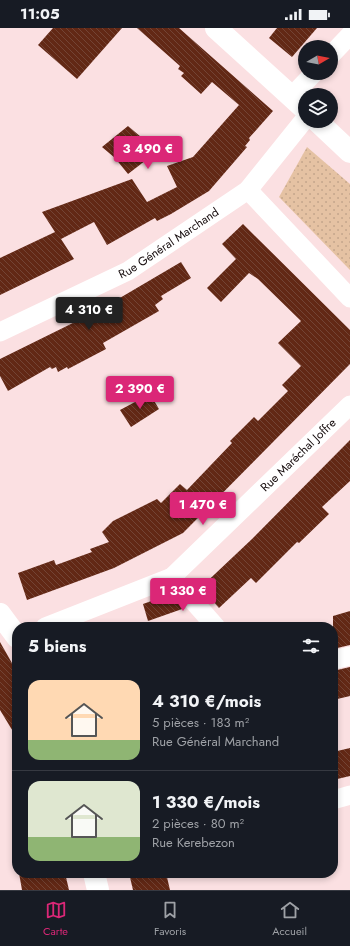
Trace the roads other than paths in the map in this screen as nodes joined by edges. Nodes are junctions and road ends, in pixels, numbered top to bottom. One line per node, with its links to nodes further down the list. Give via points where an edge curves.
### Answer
1 (216, 28): 4 (main road)
2 (350, 35): 3 (street)
3 (338, 48)
4 (298, 102)
5 (298, 128): 8 (street, Rue Général Marchand)
6 (324, 128): 7 (main road)
7 (350, 152)
8 (248, 190): 9 (street); 10 (street, Rue Général Marchand, via 128,271)
9 (350, 298)
10 (0, 332)
11 (350, 405): 12 (street, Rue Maréchal Joffre)
12 (172, 577): 14 (street, Rue Maréchal Joffre); 15 (street)
13 (0, 614): 16 (main road)
14 (58, 622)
15 (212, 622)
16 (12, 630)
17 (350, 656): 18 (street)
18 (338, 659)
19 (350, 795): 20 (street)
20 (338, 799)
21 (95, 878): 22 (main road)
22 (98, 890)

